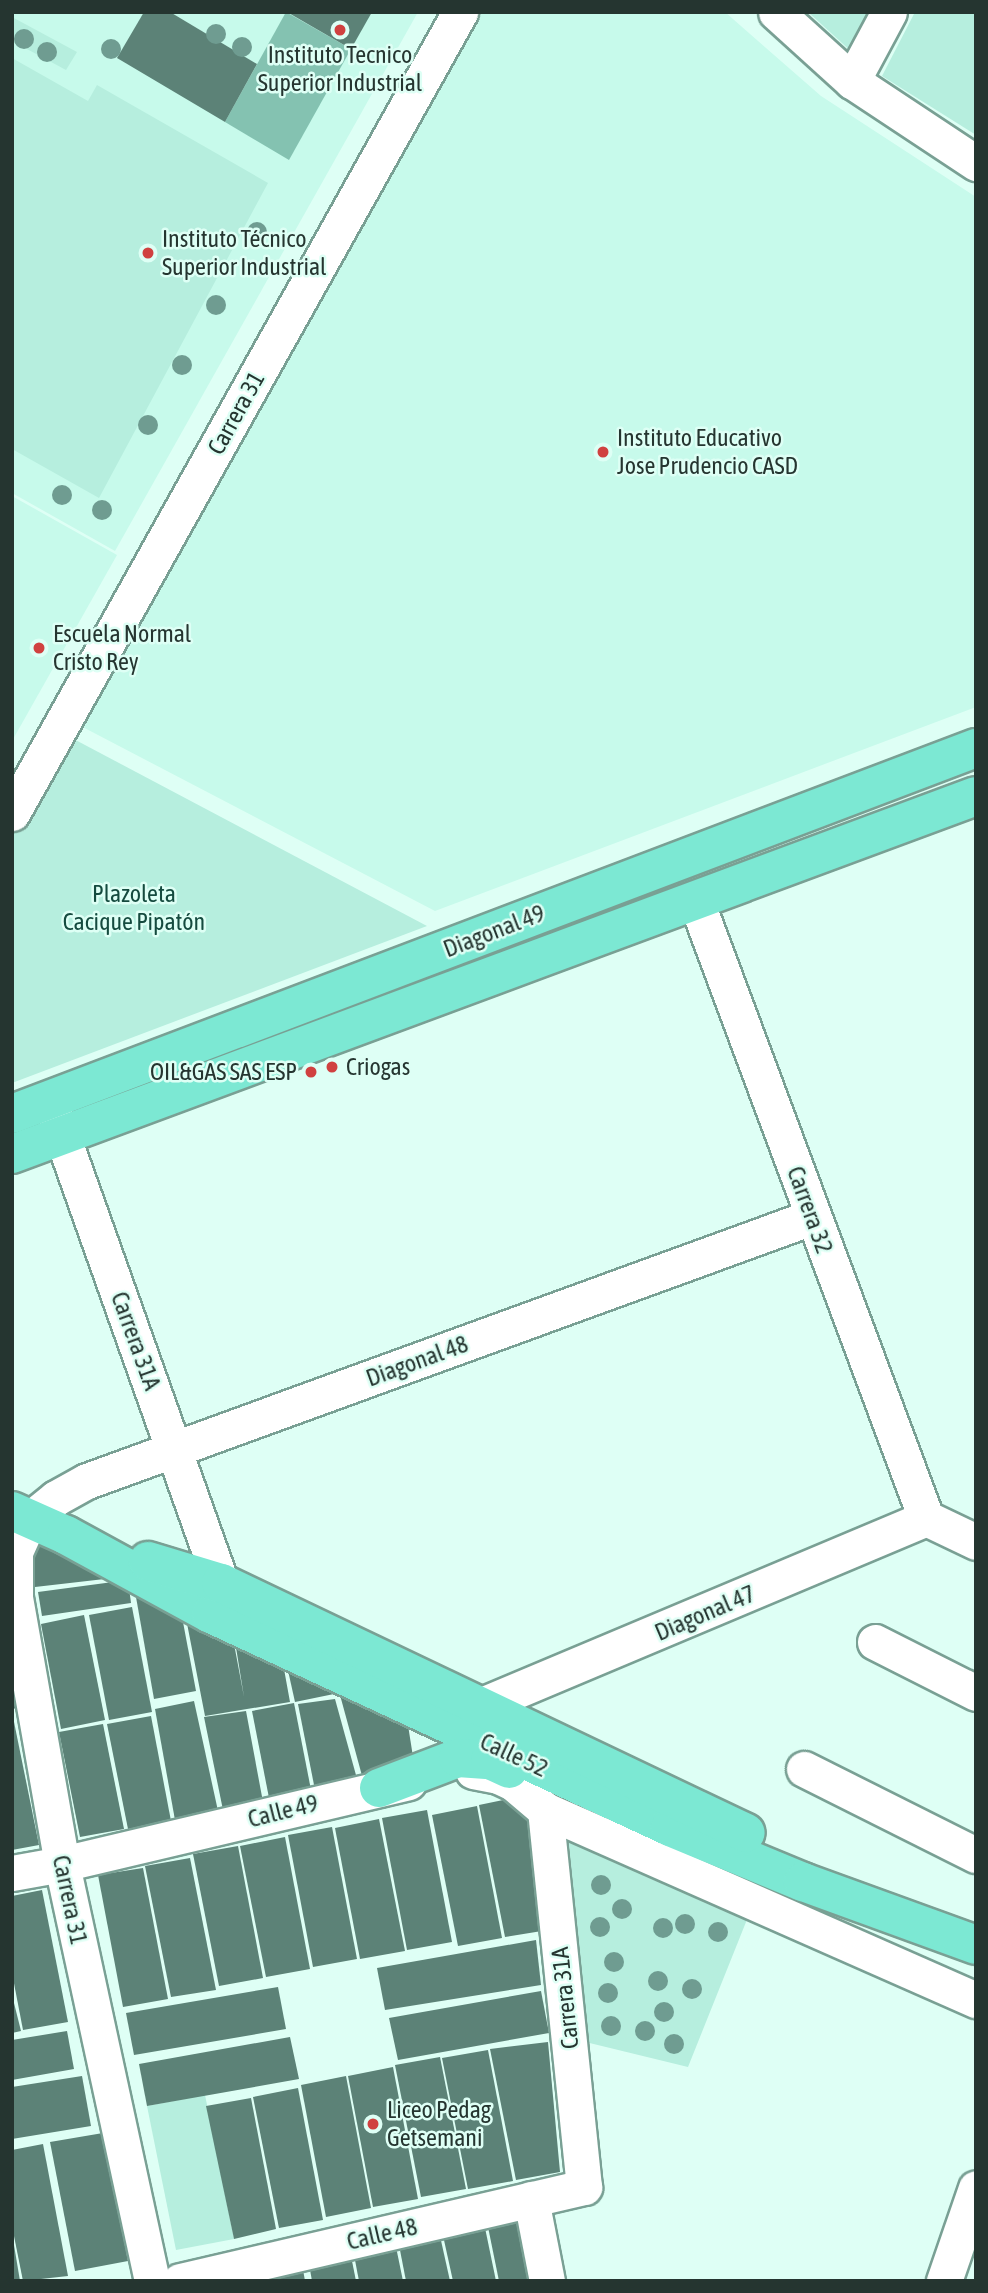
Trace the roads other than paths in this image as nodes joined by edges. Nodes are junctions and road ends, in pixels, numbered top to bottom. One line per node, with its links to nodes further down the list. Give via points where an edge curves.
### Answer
1 (460, 12): 8 (street, Carrera 31)
2 (776, 12): 4 (street)
3 (889, 12): 4 (street)
4 (852, 81): 5 (street)
5 (976, 163)
6 (976, 748): 11 (main road, Diagonal 49)
7 (976, 796): 9 (main road, Diagonal 49)
8 (12, 813)
9 (696, 901): 11 (main road, Diagonal 49); 13 (street, Carrera 32)
10 (12, 1114): 11 (main road, Diagonal 49)
11 (55, 1117): 12 (main road, Diagonal 49); 14 (street, Carrera 31A)
12 (12, 1154)
13 (812, 1217): 14 (street, Diagonal 48); 16 (street, Carrera 32)
14 (175, 1448): 15 (street, Diagonal 48, via 87,1481); 19 (street, Carrera 31A)
15 (21, 1515): 17 (main road, Calle 52); 28 (street, Carrera 31, via 15,1597)
16 (926, 1518): 18 (street); 22 (street, Diagonal 47)
17 (66, 1535): 19 (main road, Calle 52); 26 (main road, Calle 52, via 211,1614)
18 (976, 1542)
19 (221, 1583): 22 (main road, Calle 52)
20 (875, 1642): 21 (street)
21 (976, 1693)
22 (482, 1705): 30 (main road, Calle 52)
23 (804, 1769): 27 (street)
24 (379, 1788): 25 (street, Calle 49, via 478,1771 513,1783); 26 (main road, via 458,1758 473,1757 490,1760 603,1809); 28 (street, Calle 49)
25 (545, 1810): 32 (street, Calle 49); 33 (street, Carrera 31A)
26 (670, 1827): 30 (main road, Calle 52)
27 (976, 1855)
28 (62, 1864): 29 (street, Calle 49); 36 (street, Carrera 31)
29 (12, 1873)
30 (808, 1874): 31 (main road, Calle 52)
31 (976, 1942)
32 (976, 2000)
33 (584, 2187): 35 (street, Calle 48)
34 (976, 2188): 39 (street)
35 (531, 2199): 37 (street, Calle 48); 38 (street)
36 (152, 2281)
37 (180, 2281)
38 (547, 2281)
39 (944, 2281)

